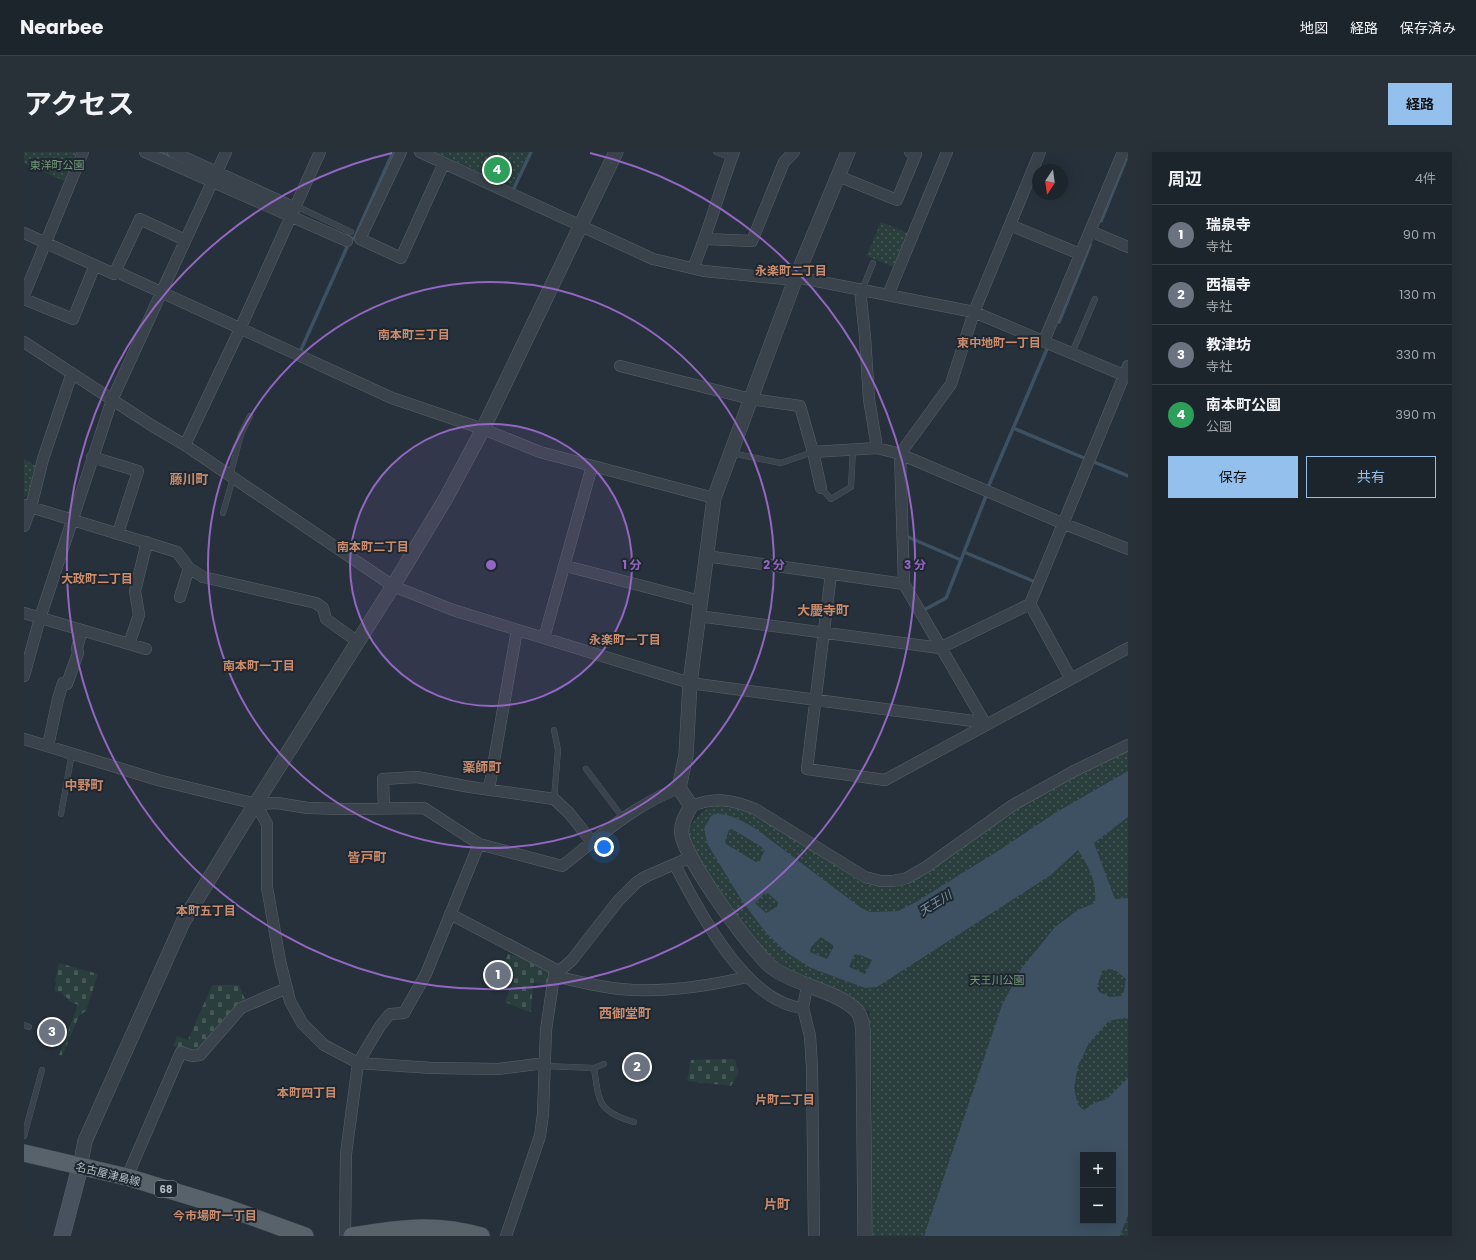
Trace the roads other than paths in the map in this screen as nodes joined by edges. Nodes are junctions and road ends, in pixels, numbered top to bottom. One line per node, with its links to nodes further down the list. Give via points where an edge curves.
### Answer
1 (83, 152): 28 (street)
2 (145, 152): 19 (street)
3 (173, 152): 19 (street)
4 (226, 152): 19 (street)
5 (320, 152): 20 (street)
6 (401, 152): 17 (street, via 360,239 401,258)
7 (420, 152): 17 (street)
8 (616, 152): 22 (street)
9 (716, 152): 16 (lane)
10 (794, 152): 26 (street, via 784,162 752,241)
11 (848, 152): 18 (street)
12 (910, 152): 18 (street, via 916,154 897,200)
13 (947, 152): 39 (street)
14 (1040, 152): 21 (street)
15 (1123, 152): 23 (street)
16 (733, 155): 26 (street, via 718,192)
17 (444, 163): 22 (street)
18 (838, 176): 35 (street)
19 (214, 177): 20 (street); 27 (street)
20 (294, 210): 25 (street); 43 (street)
21 (1010, 225): 30 (street); 42 (street)
22 (580, 226): 33 (street, via 653,259); 53 (street)
23 (1090, 231): 29 (street); 30 (street)
24 (24, 233): 28 (street)
25 (349, 236)
26 (706, 239): 33 (street)
27 (185, 240): 34 (street, via 140,219); 37 (street)
28 (45, 243): 32 (street); 38 (street)
29 (1128, 247)
30 (1080, 254): 44 (street)
31 (874, 263): 36 (lane)
32 (95, 265): 34 (street, via 114,274); 40 (street, via 72,319)
33 (693, 268): 35 (street)
34 (115, 271): 37 (street)
35 (796, 279): 36 (street); 50 (street)
36 (861, 290): 39 (street); 55 (street, via 869,399)
37 (160, 292): 43 (street); 51 (street)
38 (24, 294)
39 (888, 295): 42 (street)
40 (24, 299)
41 (1096, 299): 46 (lane)
42 (974, 312): 44 (street); 59 (street, via 951,384)
43 (240, 329): 53 (street, via 392,398); 54 (street)
44 (1044, 341): 46 (street)
45 (24, 342): 48 (street)
46 (1072, 353): 49 (street)
47 (620, 366): 50 (street)
48 (72, 373): 51 (street); 65 (street)
49 (1127, 373): 68 (street)
50 (751, 399): 57 (street); 58 (street, via 800,406)
51 (112, 400): 54 (street); 60 (street)
52 (250, 416): 62 (lane, via 241,434)
53 (483, 429): 61 (street, via 540,452); 78 (street, via 446,498)
54 (185, 445): 62 (street)
55 (877, 448): 56 (street); 59 (street)
56 (852, 449): 58 (street); 63 (lane, via 852,487 831,499)
57 (731, 452): 58 (lane, via 781,463); 64 (street)
58 (813, 452): 63 (street)
59 (900, 454): 68 (street); 77 (street)
60 (92, 457): 67 (street); 70 (street, via 138,472)
61 (592, 466): 64 (street); 74 (street)
62 (232, 477): 66 (lane); 78 (street)
63 (821, 488)
64 (714, 498): 73 (street)
65 (28, 506): 67 (street); 69 (street)
66 (223, 513)
67 (73, 519): 70 (street); 84 (street)
68 (1062, 523): 72 (street); 81 (street)
69 (24, 526)
70 (118, 533): 71 (street)
71 (147, 542): 75 (street, via 177,552); 90 (street, via 135,591 139,615)
72 (1128, 549)
73 (706, 556): 76 (street); 80 (street)
74 (566, 566): 80 (street); 88 (street)
75 (189, 568): 79 (street); 89 (street, via 202,577 316,603 323,608 326,619)
76 (831, 574): 77 (street); 87 (street)
77 (904, 584): 91 (street)
78 (393, 586): 86 (street, via 453,610); 89 (street)
79 (180, 597)
80 (700, 601): 83 (street)
81 (1030, 604): 91 (street); 95 (street)
82 (24, 613): 84 (street)
83 (698, 616): 87 (street); 96 (street)
84 (40, 618): 85 (street); 94 (street)
85 (82, 630): 90 (street); 102 (street, via 78,653 67,684 63,683 58,699)
86 (517, 630): 88 (street); 106 (street)
87 (824, 633): 91 (street); 97 (street)
88 (544, 638): 96 (street)
89 (358, 642): 108 (street)
90 (129, 644): 93 (street)
91 (940, 648): 98 (street)
92 (1128, 648): 95 (street)
93 (146, 650)
94 (24, 676)
95 (1071, 679): 98 (street)
96 (690, 683): 97 (street); 105 (street, via 686,755)
97 (816, 700): 98 (street, via 973,721); 98 (street, via 807,769 885,780)
98 (986, 725)
99 (554, 730): 107 (lane, via 558,750)
100 (24, 739): 102 (street)
101 (1128, 745): 109 (street, via 1013,805 926,867 907,878 893,881 865,877 744,804 713,800)
102 (48, 746): 103 (street)
103 (72, 753): 108 (street, via 158,780); 111 (lane)
104 (586, 769): 112 (lane)
105 (679, 788): 109 (street); 112 (street, via 656,797)
106 (490, 789): 107 (street); 110 (street, via 417,777 383,779)
107 (554, 799): 113 (street)
108 (256, 804): 110 (street, via 277,803 315,808); 121 (street, via 267,824 267,887); 131 (street, via 183,922 85,1142)
109 (691, 806): 115 (street, via 685,816 682,835)
110 (384, 808): 114 (street, via 424,808)
111 (61, 814)
112 (623, 818): 113 (street)
113 (592, 842): 114 (street, via 562,866)
114 (479, 844): 117 (street)
115 (691, 857): 116 (street); 120 (street, via 723,907 757,952 773,968)
116 (675, 865): 118 (street, via 637,882 618,901 572,960); 119 (street, via 702,914)
117 (450, 914): 118 (street, via 555,969); 123 (street, via 426,974 404,1013 390,1014)
118 (554, 976): 119 (street, via 596,986 623,989 682,987); 124 (street, via 546,1030)
119 (747, 977): 122 (street, via 776,1000)
120 (807, 986): 122 (street); 140 (street, via 848,1004 858,1012 863,1025)
121 (287, 988): 123 (street, via 290,1001 302,1023 324,1045); 132 (street, via 241,1008 200,1056 181,1052)
122 (803, 1008): 139 (street, via 810,1036 812,1067)
123 (358, 1063): 124 (street, via 498,1069); 135 (street, via 346,1154)
124 (545, 1064): 126 (lane); 138 (street, via 540,1136)
125 (604, 1064): 126 (lane)
126 (594, 1068): 128 (lane, via 602,1105 610,1113)
127 (42, 1070): 129 (lane)
128 (634, 1122)
129 (24, 1136)
130 (24, 1153): 131 (main road, 名古屋津島線 / 68)
131 (80, 1167): 132 (main road, 名古屋津島線 / 68); 134 (main road)
132 (128, 1177): 133 (main road, 名古屋津島線 / 68, via 225,1207)
133 (298, 1235)
134 (62, 1236)
135 (345, 1236)
136 (352, 1236): 137 (main road, via 397,1228 457,1229)
137 (481, 1236)
138 (506, 1236)
139 (814, 1236)
140 (865, 1236)

